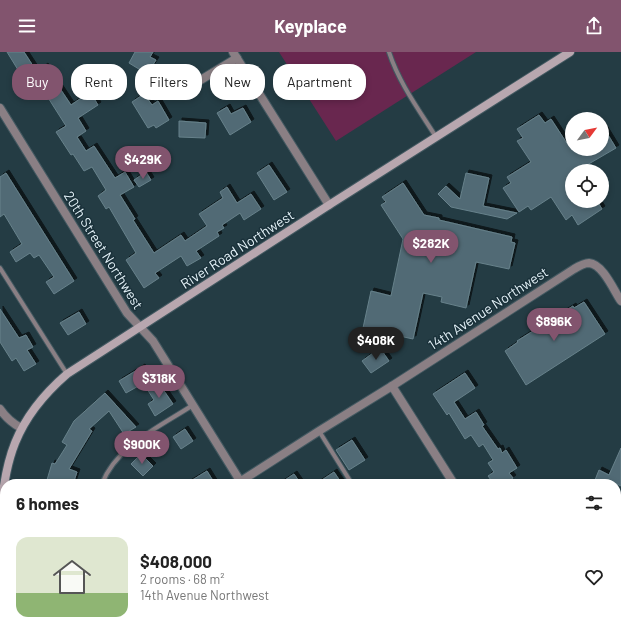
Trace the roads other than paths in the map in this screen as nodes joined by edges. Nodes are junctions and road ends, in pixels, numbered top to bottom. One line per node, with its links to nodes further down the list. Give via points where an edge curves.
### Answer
1 (389, 52): 6 (lane, via 398,74)
2 (570, 52): 6 (street, River Road Northwest)
3 (235, 55): 4 (street); 7 (street)
4 (202, 78)
5 (0, 108): 10 (street, 20th Street Northwest, via 127,313)
6 (436, 137): 7 (street, River Road Northwest)
7 (329, 205): 10 (street, River Road Northwest)
8 (0, 268): 11 (lane)
9 (621, 301): 12 (street, 14th Avenue Northwest, via 599,267 584,264)
10 (140, 327): 11 (street, River Road Northwest); 13 (street, 20th Street Northwest, via 153,341)
11 (67, 374): 15 (street, River Road Northwest, via 43,396)
12 (392, 386): 16 (street, 14th Avenue Northwest); 22 (street)
13 (193, 405): 18 (lane, via 131,445 110,468); 19 (street, 20th Street Northwest)
14 (0, 409): 15 (street)
15 (21, 428): 17 (street, River Road Northwest)
16 (318, 431): 20 (street, 14th Avenue Northwest); 21 (lane)
17 (5, 479)
18 (104, 479)
19 (240, 479)
20 (246, 479)
21 (349, 479)
22 (451, 479)

